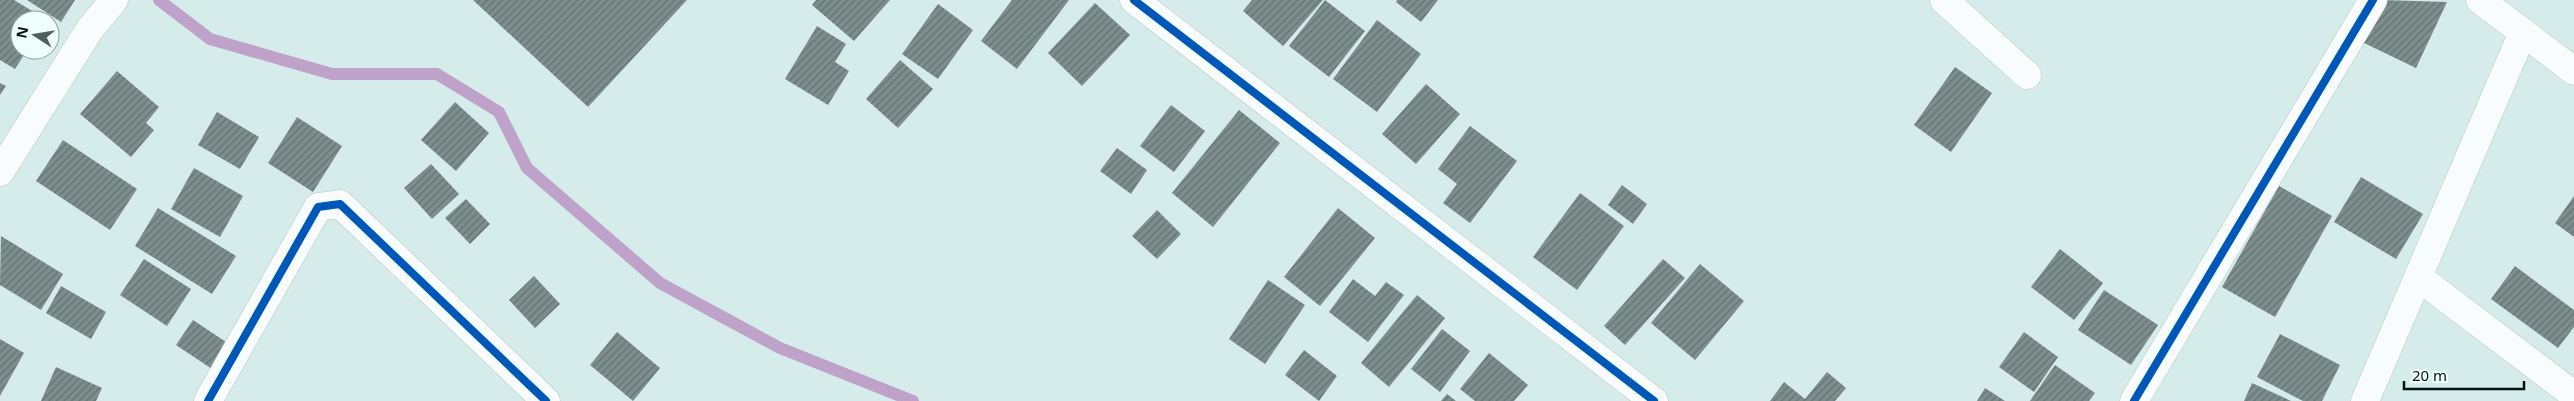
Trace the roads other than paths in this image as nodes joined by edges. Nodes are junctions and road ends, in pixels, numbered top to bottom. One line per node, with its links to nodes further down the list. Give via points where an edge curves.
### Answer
1 (1134, 0): 14 (street)
2 (1944, 0): 8 (street)
3 (2373, 0): 15 (street)
4 (2480, 0): 6 (street)
5 (113, 1): 9 (street, via 90,28)
6 (2523, 32): 7 (street); 10 (street)
7 (2574, 71)
8 (2028, 75)
9 (0, 172)
10 (2418, 277): 11 (street); 16 (street)
11 (2573, 393)
12 (208, 401): 13 (street, via 318,207 340,204)
13 (546, 401)
14 (1654, 401)
15 (2134, 401)
16 (2365, 401)

